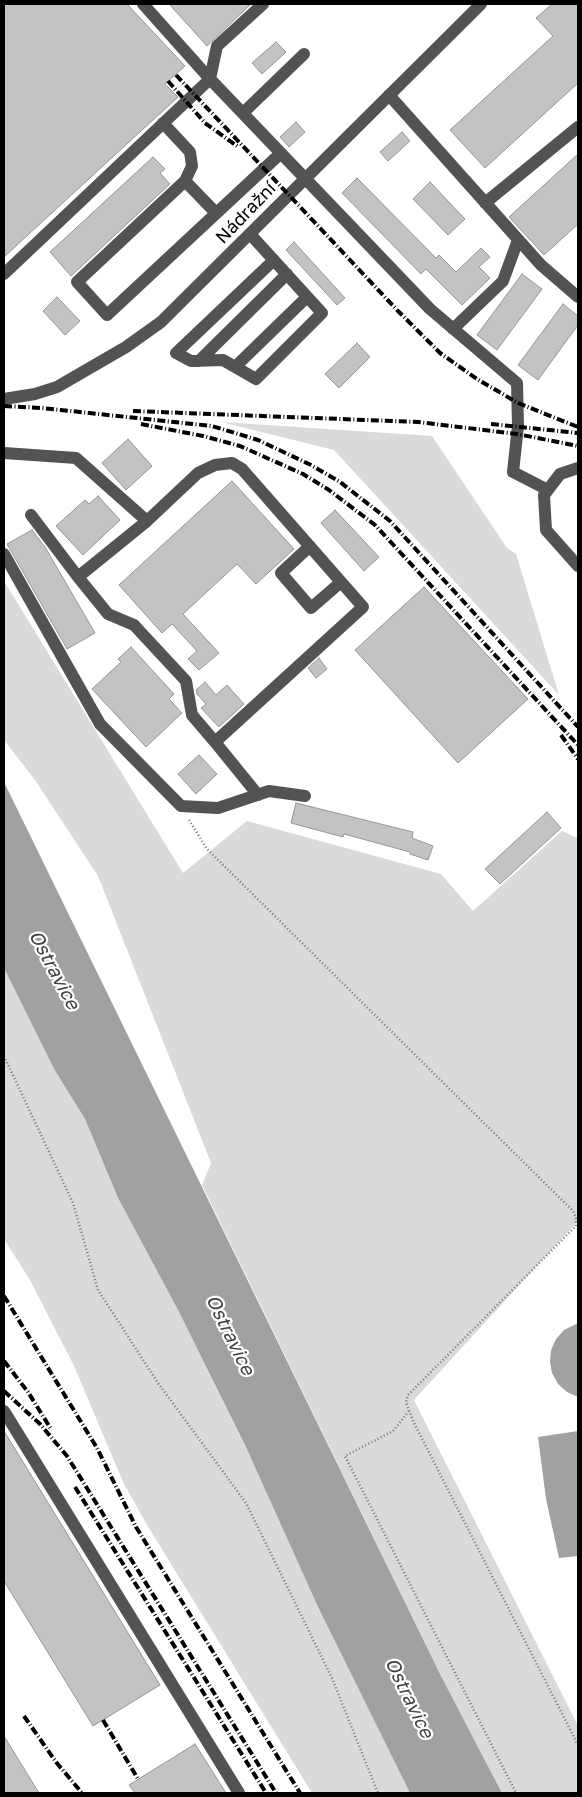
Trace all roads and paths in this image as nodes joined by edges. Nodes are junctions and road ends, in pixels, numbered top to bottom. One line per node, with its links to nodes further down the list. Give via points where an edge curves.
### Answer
1 (143, 4): 5 (street)
2 (262, 4): 5 (street, via 217,46)
3 (482, 4): 6 (street, Nádražní)
4 (304, 54): 7 (street)
5 (210, 79): 7 (street); 8 (street)
6 (389, 95): 11 (street, Nádražní); 13 (street)
7 (243, 113): 10 (street)
8 (163, 124): 12 (street, via 190,152 192,166); 18 (street)
9 (578, 126): 13 (street)
10 (281, 153): 11 (street); 14 (street)
11 (305, 178): 15 (street, Nádražní); 22 (street)
12 (185, 181): 14 (street); 14 (street, via 77,282 108,315)
13 (485, 203): 16 (street)
14 (216, 213)
15 (250, 234): 17 (street); 25 (street, Nádražní, via 161,322 126,347 57,387)
16 (518, 240): 21 (street); 22 (street, via 503,281)
17 (274, 260): 19 (street); 23 (street, via 176,353 191,361)
18 (4, 274)
19 (287, 274): 20 (street); 23 (street)
20 (307, 296): 24 (street); 24 (street, via 322,313 256,379)
21 (578, 297)
22 (454, 329): 28 (street, via 516,382 518,426 513,472)
23 (199, 361): 24 (street, via 223,360)
24 (235, 367)
25 (4, 399)
26 (4, 453): 30 (street, via 76,458)
27 (578, 468): 28 (street, via 560,474)
28 (548, 490): 33 (street, via 544,495 546,530)
29 (31, 515): 34 (street)
30 (147, 521): 31 (street, via 198,473 215,465 232,464 242,469); 34 (street)
31 (310, 546): 35 (street); 35 (street, via 281,573 311,608)
32 (4, 554): 39 (street, via 100,724)
33 (578, 566)
34 (78, 577): 36 (street, via 108,614 134,625 186,681 192,715)
35 (341, 582): 36 (street, via 362,607)
36 (215, 742): 37 (street)
37 (258, 795): 38 (street, via 269,791); 39 (street, via 218,808)
38 (305, 796)
39 (181, 806): 41 (path, via 207,849 572,1211)
40 (4, 1056): 46 (path, via 73,1203 98,1290 158,1383 246,1503 332,1678)
41 (577, 1225): 43 (path, via 408,1395)
42 (4, 1411): 45 (street)
43 (409, 1411): 44 (path); 47 (path, via 393,1431 345,1456)
44 (578, 1744)
45 (239, 1793)
46 (378, 1793)
47 (516, 1793)

